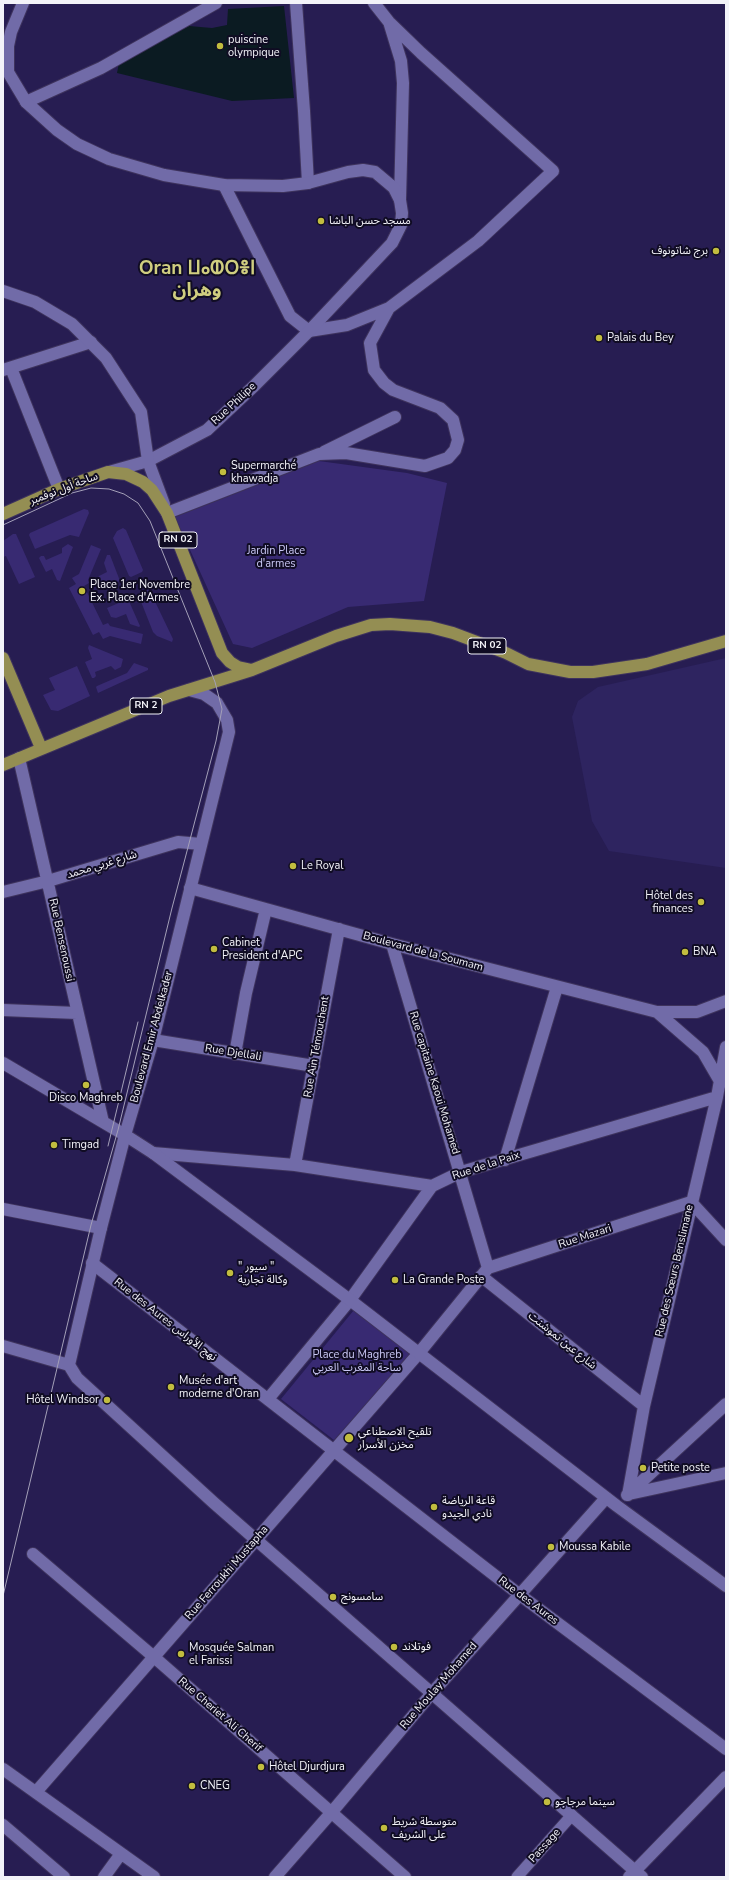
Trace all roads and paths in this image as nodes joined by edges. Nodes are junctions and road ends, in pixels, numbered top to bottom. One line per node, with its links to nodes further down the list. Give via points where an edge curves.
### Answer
1 (23, 3): 6 (street, via 11,32)
2 (216, 3): 7 (street, via 101,68)
3 (296, 3): 8 (street)
4 (374, 3): 5 (street)
5 (388, 22): 10 (street, Rue Philipe, via 401,61 403,83); 12 (street, via 553,171 478,241)
6 (4, 72): 7 (street)
7 (26, 102): 9 (street, via 77,144 109,159 164,175)
8 (308, 183): 9 (street, via 283,186); 10 (street, via 348,172 375,172 394,188)
9 (224, 185): 13 (street, via 290,316)
10 (400, 200): 13 (street, Rue Philipe, via 401,224 392,242)
11 (3, 291): 14 (street, via 34,302 72,324)
12 (390, 308): 13 (street, via 347,325); 17 (street, via 370,343 374,370 393,390 440,408 453,420 458,440 454,450 448,458 424,466 346,453)
13 (309, 331): 18 (street, Rue Philipe, via 207,430)
14 (91, 342): 15 (street); 18 (street, via 106,358 141,412)
15 (7, 369): 20 (street)
16 (395, 417): 17 (street)
17 (319, 454): 21 (street)
18 (148, 461): 19 (street, Rue Philipe); 21 (street)
19 (108, 472): 20 (main road, ساحة أول نوفمبر / RN 02); 21 (main road, ساحة أول نوفمبر / RN 02, via 126,474 143,482 152,490)
20 (59, 488): 22 (main road, ساحة أول نوفمبر / RN 02)
21 (167, 513): 25 (main road, ساحة أول نوفمبر / RN 02, via 222,653 238,667)
22 (3, 514)
23 (726, 641): 25 (main road, RN 02, via 647,664 593,672 570,672 528,664 506,653 430,627 371,625 342,633)
24 (3, 658): 27 (main road)
25 (252, 670): 26 (main road, RN 2)
26 (189, 690): 27 (main road, RN 2); 30 (street, Boulevard Emir Abdelkader, via 211,698 222,709 229,732)
27 (41, 748): 28 (main road)
28 (19, 758): 29 (main road); 31 (street, Rue Bensenoussi)
29 (3, 765)
30 (201, 844): 31 (street, شارع غربي محمد, via 178,842); 32 (street, Boulevard Emir Abdelkader)
31 (48, 881): 33 (street, شارع غربي محمد); 41 (street, Rue Bensenoussi)
32 (190, 888): 34 (street, Boulevard de la Soumam); 42 (street, Boulevard Emir Abdelkader)
33 (3, 892)
34 (266, 909): 35 (street, Boulevard de la Soumam); 44 (street)
35 (339, 929): 36 (street, Boulevard de la Soumam); 46 (street, Rue Aïn Témouchent)
36 (392, 944): 37 (street, Boulevard de la Soumam); 54 (street, Rue capitaine Kaoui Mohamed)
37 (557, 986): 40 (street, Boulevard de la Soumam); 52 (street)
38 (726, 1001): 40 (street, via 697,1012)
39 (3, 1010): 41 (street)
40 (657, 1012): 47 (street, via 703,1052)
41 (77, 1013): 49 (street, Rue Bensenoussi)
42 (153, 1040): 44 (street, Rue Djellali); 50 (street, Boulevard Emir Abdelkader)
43 (726, 1047): 47 (street, Rue des Sœurs Benslimane)
44 (235, 1054): 46 (street, Rue Djellali)
45 (3, 1063): 49 (street)
46 (314, 1066): 53 (street, Rue Aïn Témouchent)
47 (723, 1085): 48 (street, Rue des Sœurs Benslimane)
48 (717, 1097): 52 (street, Rue de la Paix); 56 (street, Rue des Sœurs Benslimane)
49 (103, 1122): 50 (street)
50 (125, 1134): 51 (street); 58 (street, Boulevard Emir Abdelkader)
51 (153, 1153): 53 (street); 62 (street)
52 (505, 1160): 54 (street, Rue de la Paix)
53 (295, 1165): 55 (street)
54 (461, 1172): 55 (street, Rue de la Paix); 61 (street, Rue capitaine Kaoui Mohamed)
55 (432, 1186): 62 (street)
56 (691, 1202): 59 (street); 61 (street, Rue Mazari); 68 (street, Rue des Sœurs Benslimane)
57 (3, 1209): 58 (street)
58 (101, 1228): 60 (street, Boulevard Emir Abdelkader)
59 (726, 1240)
60 (92, 1263): 65 (street, Boulevard Emir Abdelkader); 66 (street, Rue des Aures نهج الأوراس)
61 (485, 1272): 64 (street, Rue Ferroukhi Mustapha); 68 (street, شارع عين تموشنت)
62 (350, 1300): 64 (street); 66 (street)
63 (3, 1346): 65 (street)
64 (419, 1353): 69 (street, Rue Ferroukhi Mustapha); 72 (street)
65 (69, 1365): 74 (street, via 77,1378)
66 (268, 1399): 69 (street, Rue des Aures نهج الأوراس)
67 (726, 1404): 71 (street)
68 (644, 1406): 71 (street, Rue des Sœurs Benslimane)
69 (333, 1449): 74 (street, Rue Ferroukhi Mustapha); 77 (street, Rue des Aures)
70 (726, 1473): 71 (street)
71 (628, 1495): 73 (street)
72 (606, 1498): 73 (street); 77 (street, Rue Moulay Mohamed)
73 (617, 1506): 76 (street)
74 (256, 1541): 78 (street, Rue Ferroukhi Mustapha); 79 (street)
75 (33, 1554): 78 (street, Rue Cheriet Ali Cherif)
76 (726, 1586)
77 (520, 1595): 79 (street, Rue Moulay Mohamed); 80 (street, Rue des Aures)
78 (154, 1657): 83 (street, Rue Ferroukhi Mustapha); 84 (street, Rue Cheriet Ali Cherif)
79 (432, 1693): 84 (street, Rue Moulay Mohamed); 85 (street)
80 (726, 1749)
81 (3, 1769): 83 (street)
82 (726, 1777): 88 (street)
83 (36, 1792): 87 (street)
84 (331, 1813): 92 (street, Rue Moulay Mohamed); 93 (street, Rue Cheriet Ali Cherif)
85 (572, 1815): 88 (street); 94 (street, Passage)
86 (3, 1825): 89 (street)
87 (120, 1855): 90 (street); 91 (street)
88 (636, 1875)
89 (64, 1877)
90 (104, 1877)
91 (154, 1877)
92 (275, 1877)
93 (405, 1877)
94 (517, 1877)

